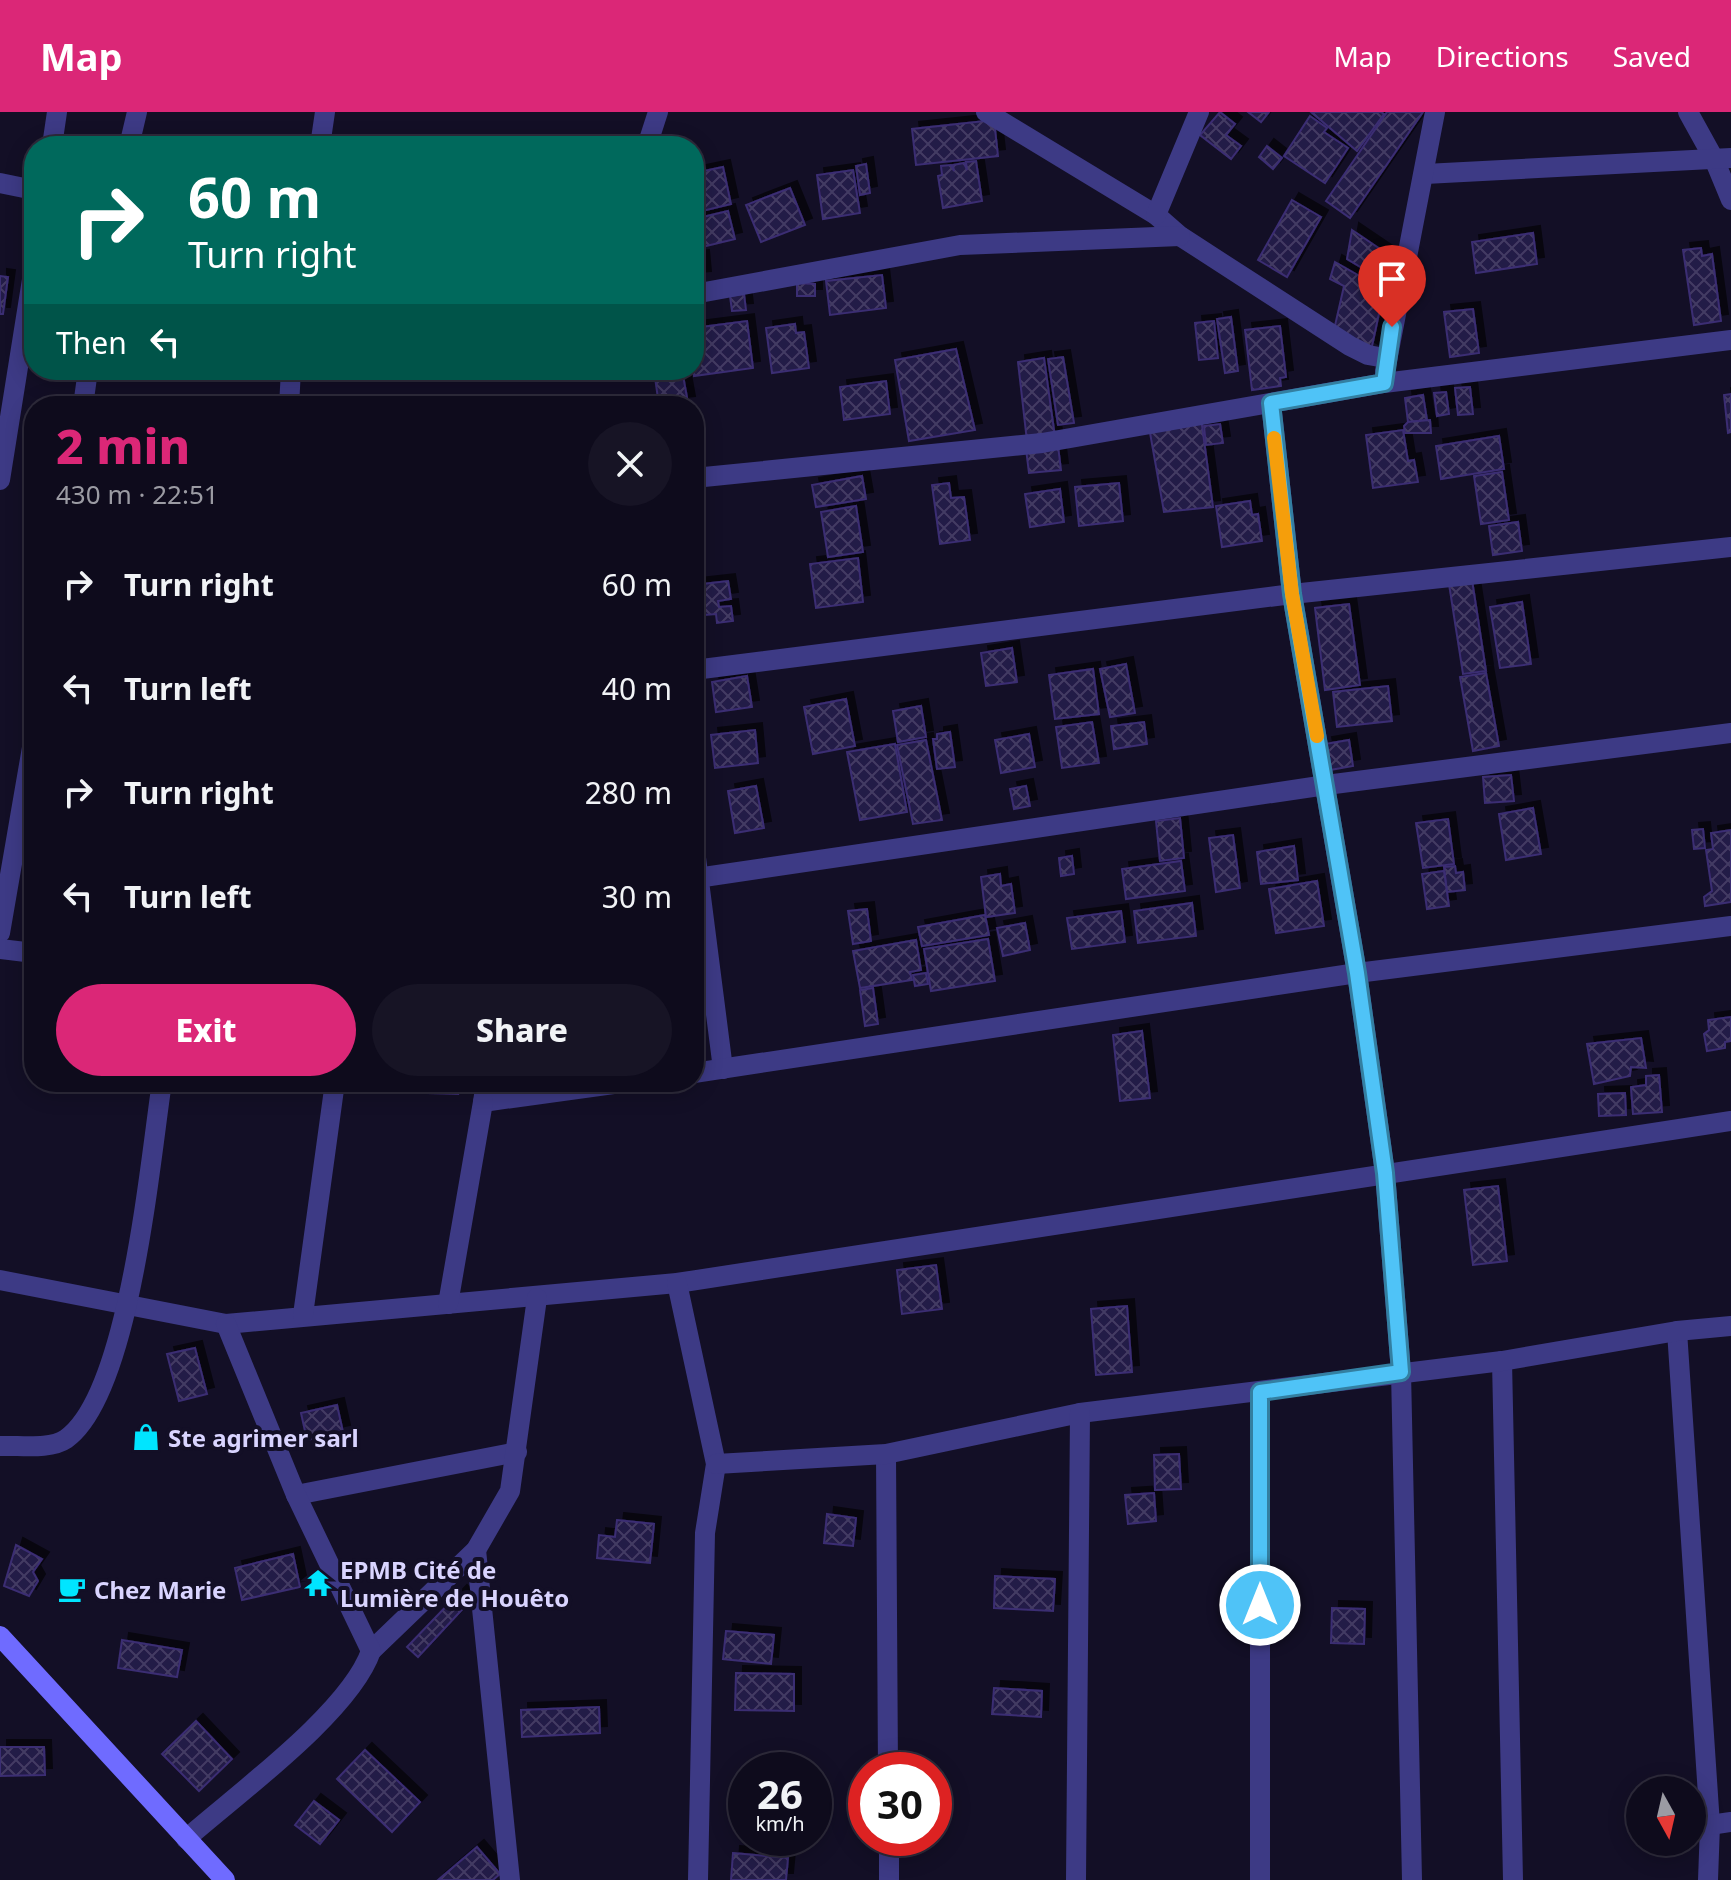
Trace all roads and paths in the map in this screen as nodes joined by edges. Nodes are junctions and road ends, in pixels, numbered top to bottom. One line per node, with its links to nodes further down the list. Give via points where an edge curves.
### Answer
1 (57, 112): 9 (street)
2 (137, 112): 10 (street)
3 (325, 112): 11 (street)
4 (658, 112): 12 (street)
5 (986, 112): 18 (street)
6 (1199, 112): 18 (street)
7 (1435, 112): 14 (street)
8 (1688, 112): 13 (street)
9 (53, 136)
10 (131, 136)
11 (321, 136)
12 (650, 136)
13 (1723, 159): 14 (street); 17 (street)
14 (1425, 174): 23 (street)
15 (0, 183): 16 (street)
16 (24, 188)
17 (1731, 200)
18 (1156, 215): 19 (street)
19 (1180, 236): 20 (street, via 960,245); 23 (street, via 1350,346)
20 (704, 292)
21 (24, 319): 26 (street)
22 (1731, 340): 24 (street)
23 (1385, 358): 24 (street)
24 (1384, 383): 25 (street)
25 (1271, 403): 27 (street, via 1042,443); 30 (street)
26 (5, 418): 28 (street)
27 (704, 477)
28 (0, 480)
29 (1731, 547): 30 (street)
30 (1292, 594): 31 (street); 33 (street)
31 (704, 669)
32 (1731, 733): 33 (street)
33 (1326, 785): 35 (street); 41 (street)
34 (24, 814): 38 (street)
35 (704, 877)
36 (1731, 926): 41 (street)
37 (704, 929): 42 (street)
38 (0, 933)
39 (0, 949): 40 (street)
40 (24, 952)
41 (1357, 973): 42 (street); 48 (street)
42 (723, 1069): 43 (street)
43 (704, 1072)
44 (160, 1092): 53 (street)
45 (334, 1092): 54 (street)
46 (484, 1092): 52 (street)
47 (1731, 1121): 48 (street)
48 (1385, 1173): 50 (street); 59 (street)
49 (0, 1280): 53 (street)
50 (677, 1283): 51 (street); 65 (street)
51 (537, 1298): 52 (street); 63 (street)
52 (448, 1304): 54 (street)
53 (126, 1307): 55 (street); 62 (street, via 109,1369 75,1431 54,1444)
54 (303, 1315): 55 (street)
55 (226, 1324): 66 (street)
56 (1731, 1326): 57 (street)
57 (1677, 1331): 58 (street); 72 (street)
58 (1502, 1361): 59 (street); 82 (street)
59 (1401, 1372): 60 (street); 81 (street)
60 (1260, 1392): 61 (street); 80 (street)
61 (1080, 1413): 64 (street); 79 (street)
62 (0, 1446)
63 (517, 1452): 66 (street); 67 (street, via 510,1491)
64 (886, 1454): 65 (street); 70 (street)
65 (716, 1464): 77 (street, via 705,1533)
66 (296, 1495): 69 (street)
67 (476, 1550): 69 (street); 76 (street)
68 (0, 1636): 73 (street)
69 (371, 1651): 73 (street, via 364,1670 322,1719)
70 (888, 1752)
71 (1731, 1822): 72 (street)
72 (1710, 1825): 83 (street)
73 (186, 1839): 75 (street)
74 (889, 1856): 78 (street)
75 (225, 1880)
76 (510, 1880)
77 (698, 1880)
78 (889, 1880)
79 (1076, 1880)
80 (1260, 1880)
81 (1412, 1880)
82 (1513, 1880)
83 (1708, 1880)

